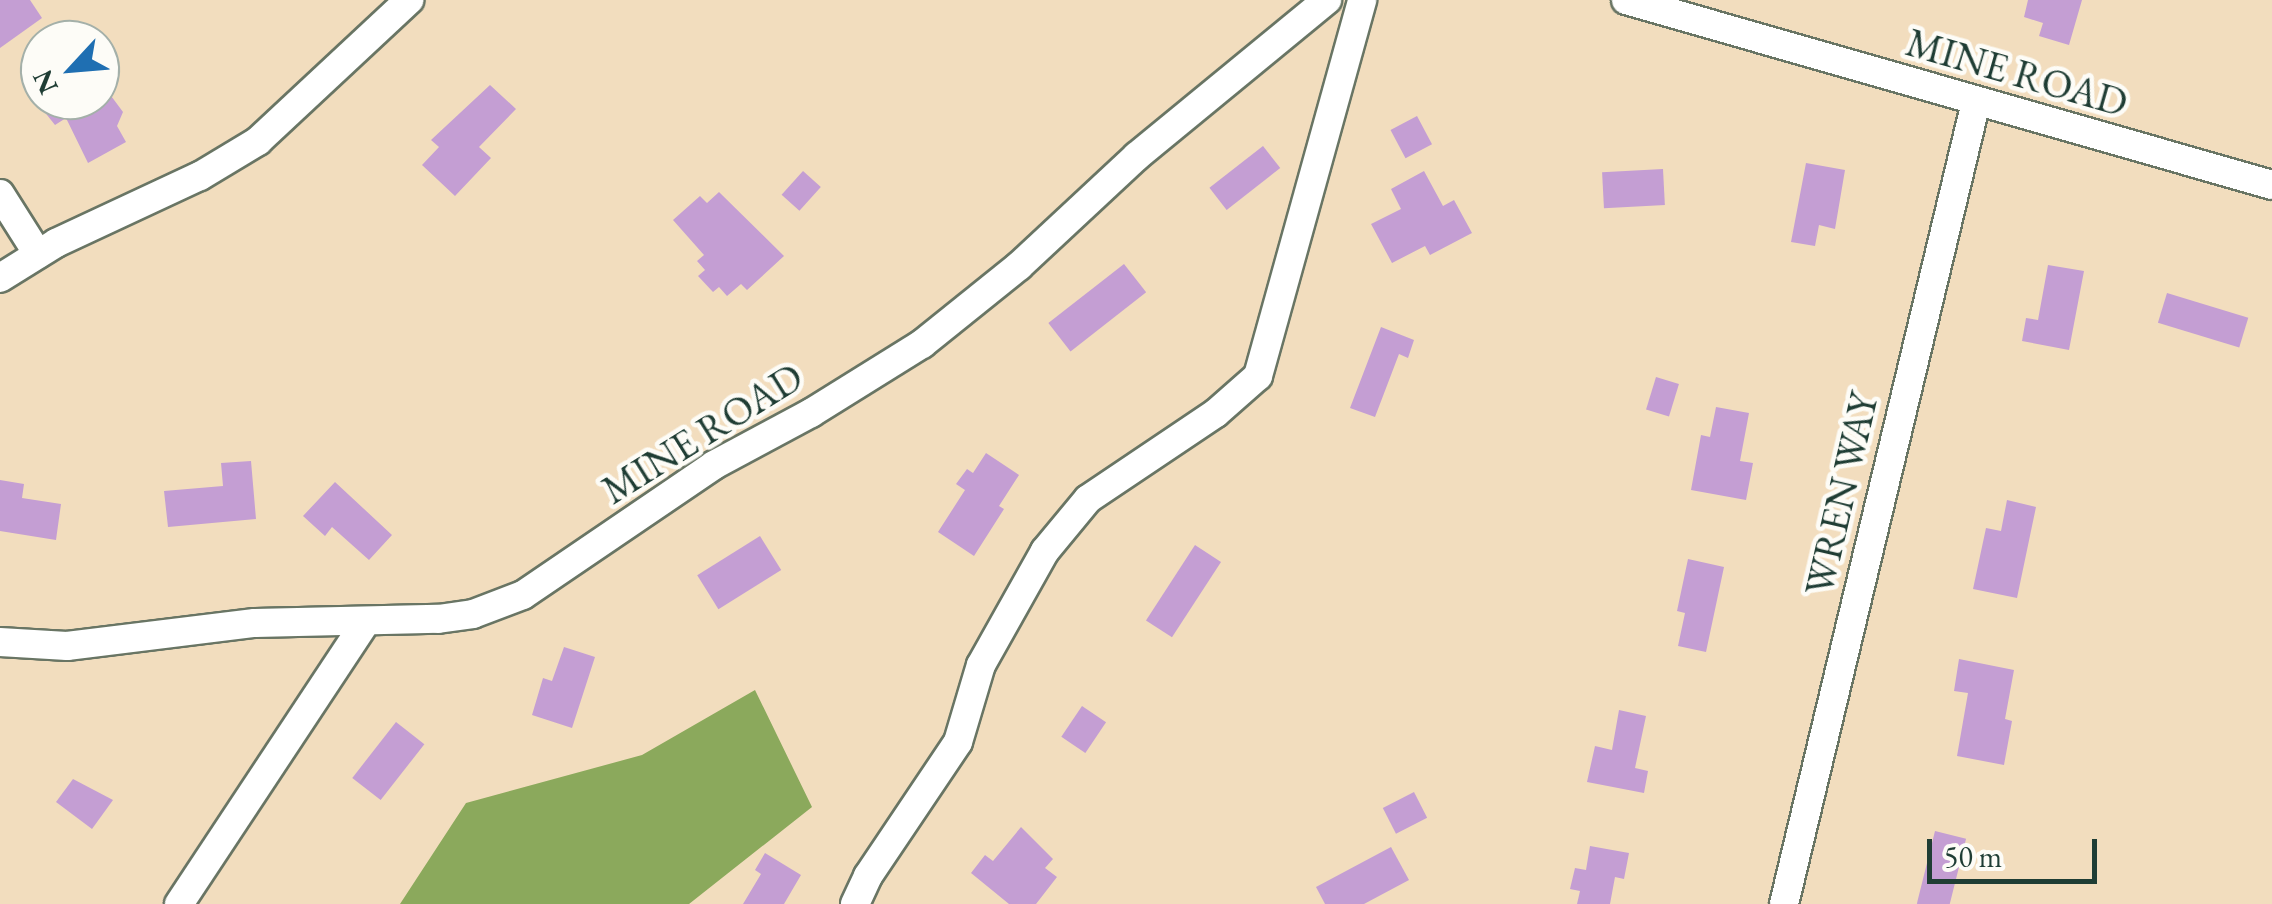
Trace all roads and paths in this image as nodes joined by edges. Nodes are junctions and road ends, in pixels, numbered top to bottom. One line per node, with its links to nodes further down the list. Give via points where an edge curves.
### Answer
1 (409, 0): 9 (street, via 258,140 200,176)
2 (1327, 0): 11 (street, MINE ROAD, via 922,344 714,465 523,595 455,616)
3 (1362, 0): 14 (street, via 1258,376 1216,413 1088,499 1045,551 982,665 958,742)
4 (1626, 0): 5 (street, MINE ROAD)
5 (1676, 8): 6 (street, MINE ROAD)
6 (1976, 102): 7 (street, MINE ROAD); 15 (street, WREN WAY)
7 (2272, 185)
8 (0, 194): 9 (street)
9 (38, 254): 10 (street)
10 (0, 278)
11 (366, 622): 12 (street, MINE ROAD, via 256,623 67,646); 13 (street)
12 (0, 642)
13 (179, 904)
14 (855, 904)
15 (1784, 904)

